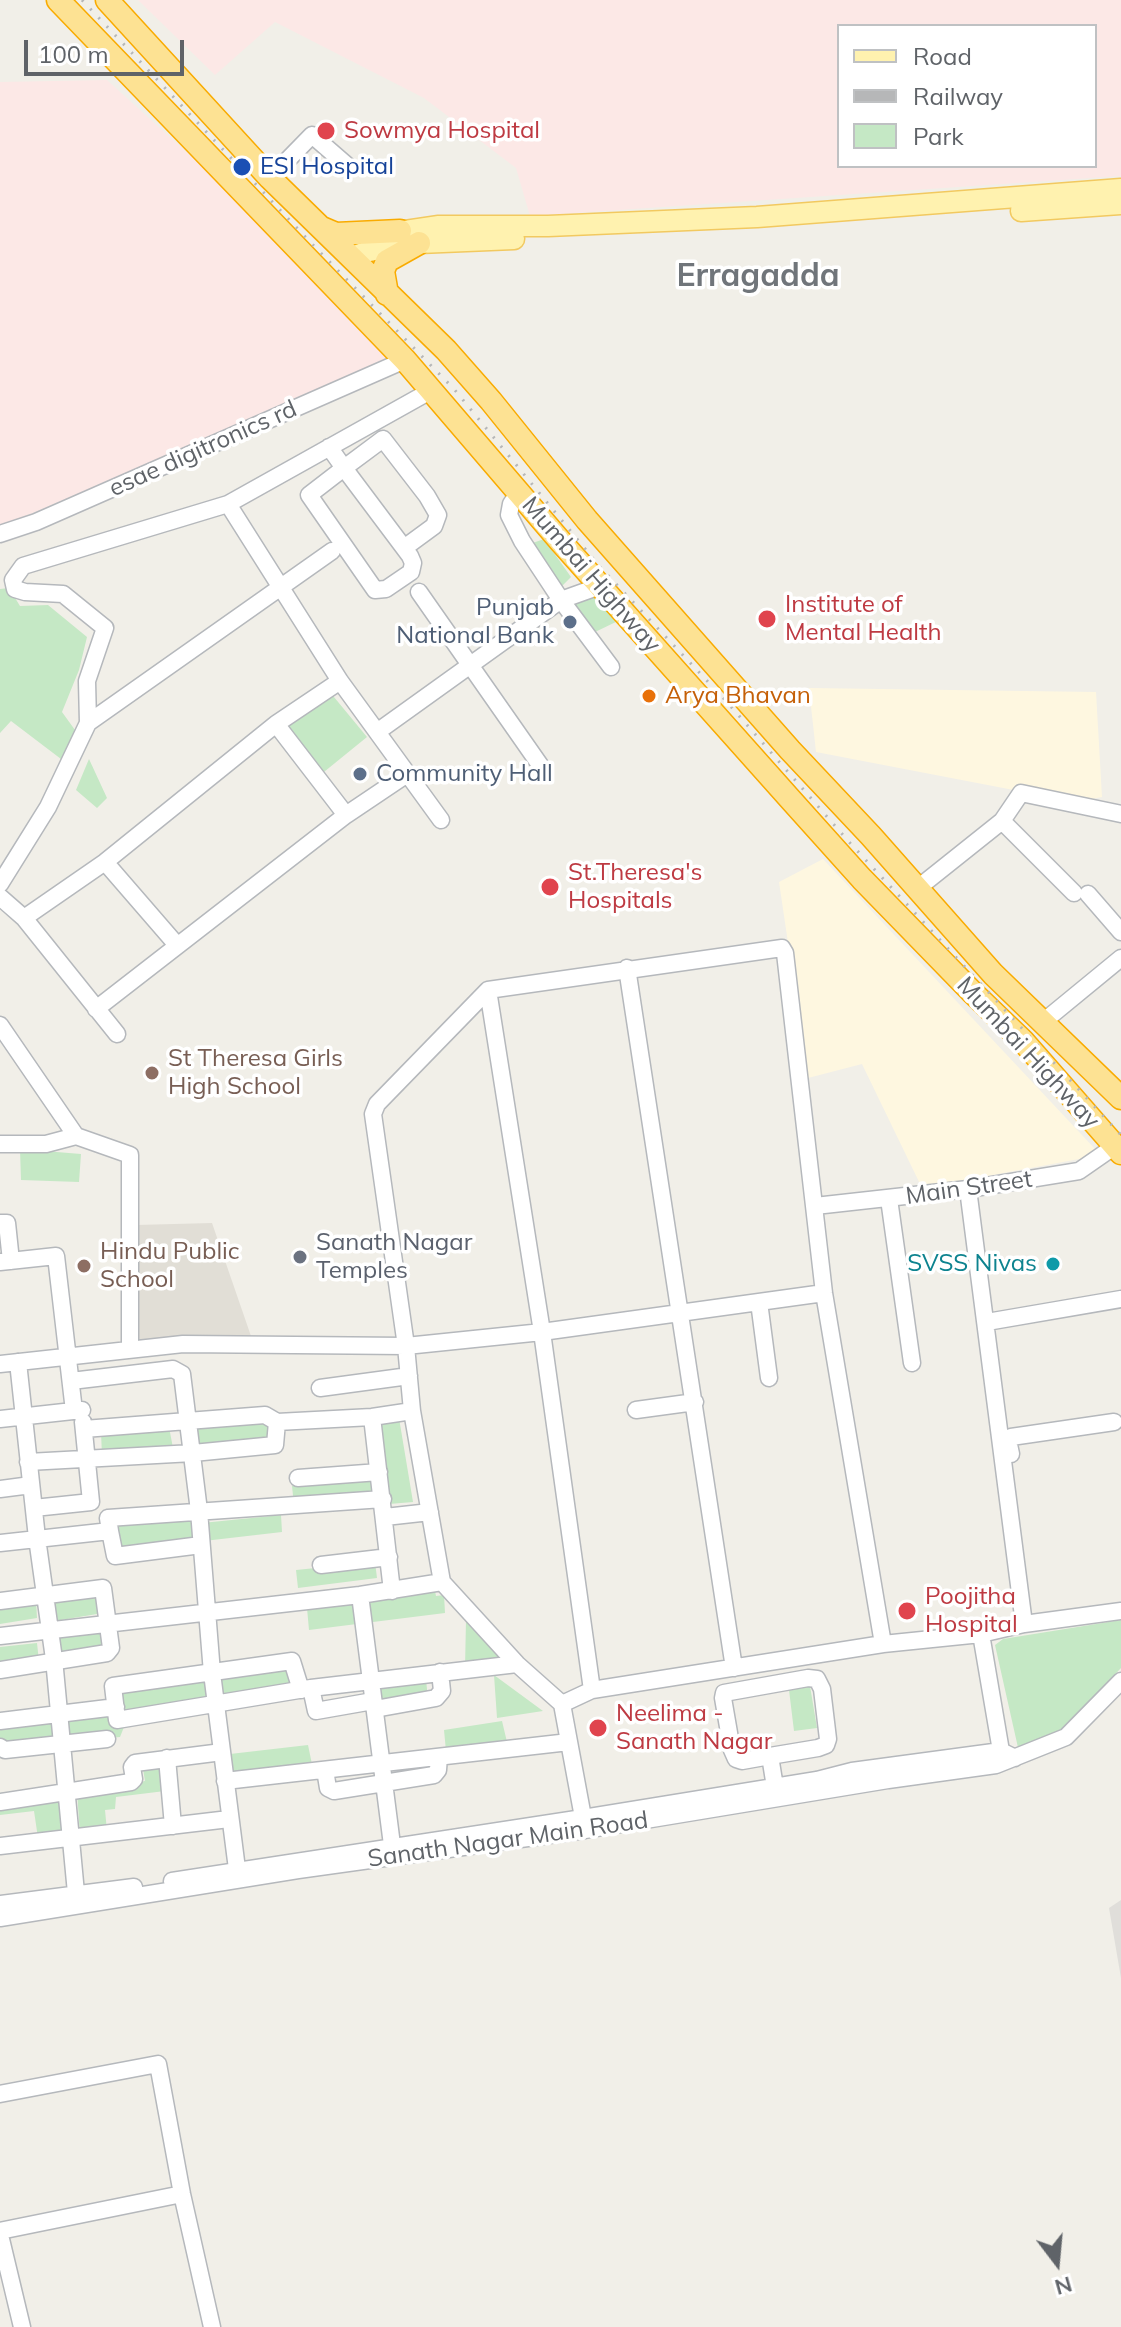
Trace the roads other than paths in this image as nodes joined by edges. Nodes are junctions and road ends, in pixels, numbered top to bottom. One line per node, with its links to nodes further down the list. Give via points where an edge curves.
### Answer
1 (58, 0): 3 (highway, Mumbai Highway)
2 (112, 6): 3 (highway); 5 (highway, Mumbai Highway)
3 (92, 36): 12 (highway, Mumbai Highway)
4 (350, 168): 5 (street, via 312,135)
5 (270, 178): 8 (highway, Mumbai Highway)
6 (1121, 189): 9 (main road, via 757,217 439,226)
7 (1121, 204): 9 (main road, via 759,228)
8 (320, 227): 9 (highway, via 336,234); 10 (highway, Mumbai Highway)
9 (410, 237): 10 (main road); 11 (highway, via 387,261)
10 (345, 250): 11 (highway, Mumbai Highway)
11 (387, 294): 30 (highway, Mumbai Highway, via 446,350 587,520)
12 (405, 360): 13 (highway, Mumbai Highway); 20 (street, esae digitronics rd)
13 (432, 390): 14 (street); 18 (highway, Mumbai Highway)
14 (371, 424): 15 (street); 16 (street)
15 (383, 439): 17 (street); 21 (street, via 438,515 434,526)
16 (329, 447): 17 (street); 19 (street)
17 (344, 468): 21 (street); 21 (street, via 309,495 375,590 386,589 411,572 413,563)
18 (519, 492): 23 (highway, Mumbai Highway); 26 (street, via 509,515)
19 (228, 504): 24 (street); 32 (street, via 29,562 16,573 15,589 63,594 105,628 87,681)
20 (0, 534)
21 (404, 548)
22 (332, 551): 24 (street)
23 (600, 586): 26 (street); 31 (highway, Mumbai Highway)
24 (281, 589): 29 (street); 32 (street)
25 (419, 592): 27 (street)
26 (561, 600): 27 (street); 28 (street)
27 (469, 664): 34 (street); 35 (street)
28 (611, 667)
29 (340, 681): 33 (street); 34 (street)
30 (741, 691): 31 (highway); 43 (highway, Mumbai Highway)
31 (715, 715): 52 (highway, Mumbai Highway)
32 (88, 723): 42 (street, via 48,807)
33 (276, 724): 38 (street); 41 (street)
34 (377, 732): 36 (street)
35 (540, 765)
36 (407, 774): 38 (street); 39 (street)
37 (1121, 814): 40 (street, via 1021,793)
38 (346, 815): 47 (street)
39 (441, 820)
40 (1002, 821): 43 (street); 46 (street)
41 (105, 862): 45 (street); 47 (street)
42 (0, 883)
43 (918, 888): 50 (highway, Mumbai Highway)
44 (0, 897): 45 (street)
45 (24, 918): 53 (street)
46 (1121, 932)
47 (176, 944): 53 (street)
48 (1121, 958): 54 (street)
49 (627, 968): 51 (street); 64 (street, via 782,948); 70 (street)
50 (993, 974): 52 (highway); 54 (highway, Mumbai Highway)
51 (488, 990): 72 (street); 73 (street, via 374,1109)
52 (973, 993): 61 (highway, Mumbai Highway, via 1023,1041)
53 (96, 1009): 56 (street)
54 (1043, 1022): 57 (highway, Mumbai Highway)
55 (0, 1025): 59 (street)
56 (117, 1034)
57 (1121, 1098)
58 (0, 1130): 60 (street)
59 (76, 1136): 60 (street, via 46,1144); 74 (street, via 130,1155)
60 (5, 1144)
61 (1118, 1150): 62 (street, Main Street, via 1079,1171)
62 (968, 1189): 63 (street, Main Street); 71 (street)
63 (889, 1199): 64 (street, Main Street); 77 (street)
64 (815, 1206): 67 (street)
65 (0, 1223): 66 (street, via 7,1223)
66 (6, 1262): 75 (street, via 56,1256)
67 (824, 1293): 69 (street); 125 (street)
68 (1121, 1299): 71 (street)
69 (759, 1302): 70 (street); 80 (street)
70 (681, 1313): 72 (street); 83 (street)
71 (987, 1322): 96 (street)
72 (542, 1332): 73 (street); 135 (street)
73 (406, 1346): 74 (street, via 183,1344); 79 (street)
74 (130, 1349): 75 (street)
75 (69, 1356): 76 (street); 81 (street)
76 (18, 1362): 78 (street); 87 (street)
77 (912, 1363)
78 (0, 1364)
79 (409, 1376): 82 (street); 86 (street)
80 (769, 1378)
81 (75, 1381): 85 (street); 90 (street, via 179,1371)
82 (320, 1388)
83 (695, 1402): 84 (street); 128 (street)
84 (636, 1410)
85 (78, 1411): 87 (street); 93 (street)
86 (412, 1411): 88 (street); 105 (street)
87 (24, 1417): 89 (street); 97 (street)
88 (372, 1417): 91 (street); 98 (street)
89 (0, 1419)
90 (188, 1420): 91 (street, via 265,1415); 93 (street); 94 (street)
91 (277, 1422): 94 (street, via 275,1445)
92 (1114, 1422): 96 (street, via 1011,1437)
93 (84, 1429): 95 (street)
94 (193, 1453): 95 (street); 104 (street)
95 (86, 1458): 97 (street); 103 (street, via 91,1502)
96 (1009, 1461): 121 (street)
97 (28, 1462): 100 (street)
98 (379, 1472): 99 (street); 102 (street)
99 (298, 1478)
100 (31, 1485): 101 (street); 103 (street)
101 (0, 1489)
102 (383, 1499): 104 (street); 106 (street)
103 (34, 1508): 108 (street)
104 (199, 1511): 107 (street, via 108,1518); 110 (street)
105 (430, 1512): 106 (street); 113 (street)
106 (385, 1517): 111 (street)
107 (110, 1531): 108 (street); 110 (street, via 115,1556)
108 (37, 1538): 109 (street); 115 (street)
109 (0, 1543)
110 (201, 1545): 119 (street)
111 (389, 1557): 112 (street); 114 (street)
112 (321, 1565)
113 (442, 1582): 114 (street); 127 (street)
114 (392, 1591): 116 (street)
115 (45, 1595): 117 (street); 120 (street, via 103,1588); 122 (street)
116 (360, 1595): 119 (street); 132 (street)
117 (0, 1601)
118 (1121, 1611): 121 (street)
119 (206, 1613): 120 (street); 131 (street)
120 (108, 1623): 122 (street); 126 (street, via 110,1651)
121 (1024, 1624): 123 (street)
122 (49, 1628): 124 (street); 126 (street)
123 (981, 1634): 125 (street); 147 (street)
124 (0, 1636)
125 (883, 1644): 128 (street)
126 (54, 1659): 129 (street); 140 (street)
127 (517, 1664): 130 (street); 136 (street)
128 (734, 1668): 135 (street)
129 (0, 1670)
130 (440, 1672): 132 (street); 138 (street, via 442,1691 436,1698)
131 (212, 1673): 134 (street, via 292,1661); 137 (street); 139 (street, via 113,1686)
132 (370, 1681): 134 (street); 138 (street)
133 (1121, 1681): 147 (street, via 1066,1737)
134 (306, 1689): 137 (street); 138 (street, via 316,1711)
135 (592, 1690): 136 (street)
136 (562, 1704): 143 (street)
137 (216, 1705): 139 (street, via 117,1720); 146 (street)
138 (374, 1705): 151 (street)
139 (116, 1707): 140 (street)
140 (60, 1713): 141 (street); 144 (street)
141 (0, 1721)
142 (107, 1739): 144 (street)
143 (569, 1742): 149 (street); 159 (street)
144 (63, 1744): 145 (street); 156 (street)
145 (0, 1747)
146 (222, 1752): 150 (street); 153 (street)
147 (1008, 1754): 155 (street, via 852,1771); 159 (street, Sanath Nagar Main Road, via 996,1765)
148 (770, 1756): 148 (street, via 736,1759 724,1693 817,1679 826,1745); 155 (street)
149 (439, 1757): 151 (street); 154 (street, via 434,1775)
150 (167, 1758): 156 (street, via 135,1763 131,1782); 160 (street)
151 (382, 1763): 152 (street); 154 (street)
152 (325, 1770): 153 (street); 154 (street, via 328,1788 334,1791)
153 (225, 1781): 158 (street)
154 (384, 1784): 162 (street)
155 (775, 1787): 159 (street)
156 (66, 1792): 157 (street); 161 (street)
157 (0, 1802)
158 (229, 1819): 160 (street); 164 (street)
159 (584, 1824): 162 (street); 167 (street, Sanath Nagar Main Road)
160 (173, 1826): 161 (street)
161 (69, 1839): 163 (street); 165 (street)
162 (392, 1845): 164 (street)
163 (0, 1846)
164 (237, 1869): 165 (street)
165 (76, 1893): 166 (street)
166 (0, 1904)
167 (0, 1918)
168 (0, 2094): 169 (street, via 158,2064)
169 (182, 2194): 170 (street); 172 (street)
170 (0, 2233): 171 (street)
171 (22, 2327)
172 (212, 2327)

